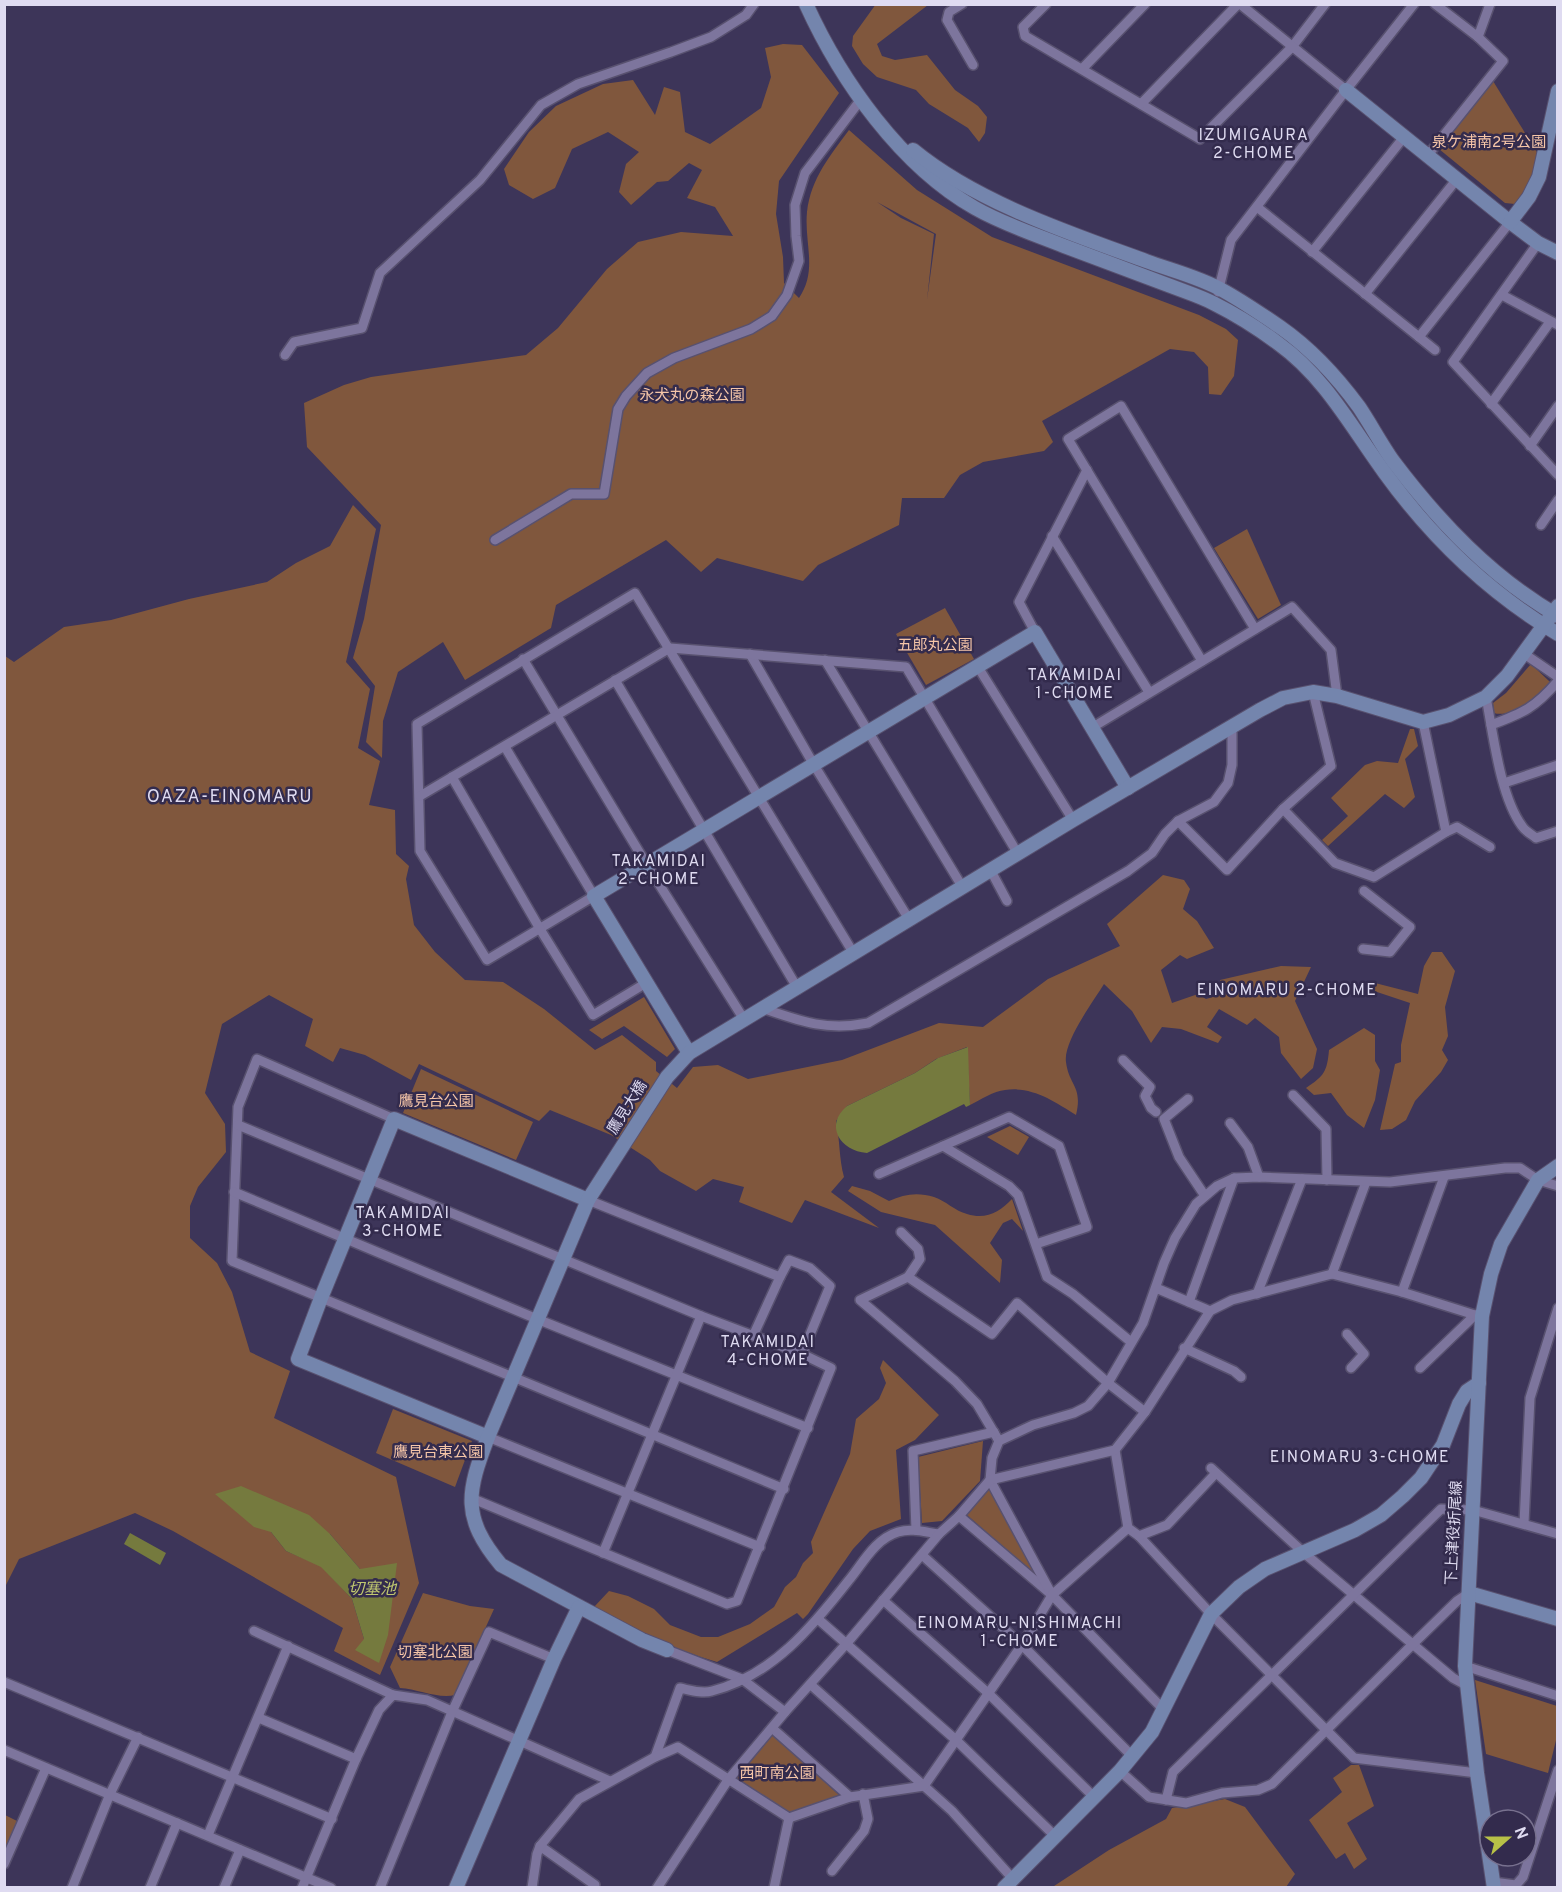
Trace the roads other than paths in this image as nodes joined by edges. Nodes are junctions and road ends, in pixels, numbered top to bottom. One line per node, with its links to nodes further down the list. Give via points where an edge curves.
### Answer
1 (754, 4): 35 (street, via 746,15 711,36 578,84 541,105 480,180 380,273 362,328 294,342)
2 (806, 4): 17 (street, via 836,62)
3 (962, 4): 13 (street, via 949,12 947,20)
4 (1046, 4): 14 (street, via 1023,27 1025,36)
5 (1144, 4): 14 (street)
6 (1239, 4): 12 (street); 18 (street)
7 (1325, 4): 12 (street)
8 (1414, 4): 15 (street)
9 (1435, 4): 11 (street)
10 (1490, 4): 11 (street)
11 (1478, 37): 21 (street, via 1503,61)
12 (1292, 47): 15 (street); 18 (street, via 1200,139)
13 (973, 66)
14 (1083, 68): 18 (street)
15 (1346, 90): 20 (street); 23 (street)
16 (1557, 91): 24 (street, via 1539,177)
17 (862, 98): 19 (street); 44 (street, via 805,173 795,205 799,261 787,295 772,316 751,329 674,358 647,373 618,409 604,494 572,494)
18 (1141, 104)
19 (878, 119): 28 (street, via 915,152 979,194); 31 (street, via 926,173 975,208)
20 (1404, 137): 21 (street); 26 (street)
21 (1428, 155): 22 (street)
22 (1457, 179): 24 (street); 29 (street)
23 (1257, 207): 26 (street); 28 (street, via 1232,240)
24 (1510, 222): 25 (street); 33 (street)
25 (1538, 243): 27 (street); 30 (street)
26 (1312, 252): 29 (street)
27 (1557, 253)
28 (1220, 289): 31 (street); 45 (street, via 1282,328 1310,352 1359,407 1392,459 1434,513 1500,576)
29 (1365, 294): 33 (street)
30 (1502, 295): 32 (street); 36 (street, via 1453,362)
31 (1214, 303): 46 (street, via 1281,345 1307,368 1434,534 1494,590)
32 (1554, 323): 36 (street)
33 (1419, 337): 34 (street)
34 (1435, 350)
35 (285, 355)
36 (1491, 404): 38 (street)
37 (1557, 406): 38 (street)
38 (1530, 446): 40 (street)
39 (1087, 470): 43 (street); 47 (street, via 1068,439 1121,406); 55 (street)
40 (1557, 475)
41 (1557, 500): 42 (street)
42 (1541, 525)
43 (1052, 536): 48 (street, via 1019,602); 59 (street)
44 (495, 540)
45 (1556, 612): 46 (street)
46 (1543, 625): 49 (street); 51 (street)
47 (1256, 629): 55 (street); 61 (street, via 1292,607 1331,650)
48 (1035, 632): 56 (street); 68 (street)
49 (1557, 634)
50 (670, 648): 52 (street); 53 (street, via 635,593); 58 (street); 77 (street)
51 (1523, 653): 57 (street); 62 (street)
52 (750, 654): 54 (street); 71 (street)
53 (523, 659): 64 (street); 76 (street, via 417,724)
54 (825, 660): 63 (street, via 906,666); 69 (street)
55 (1202, 662): 59 (street)
56 (978, 667): 63 (street); 79 (street)
57 (1557, 679): 67 (street, via 1541,700 1521,714)
58 (615, 680): 64 (street); 81 (street)
59 (1149, 692): 68 (street)
60 (1313, 692): 61 (street); 66 (street, 鷹見大橋, via 1283,699); 78 (street, via 1331,766)
61 (1336, 696): 65 (street)
62 (1486, 697): 65 (street, via 1449,715); 67 (street)
63 (924, 698): 69 (street); 85 (street)
64 (558, 716): 70 (street); 86 (street)
65 (1423, 722): 83 (street)
66 (1232, 725): 75 (street, 鷹見大橋); 80 (street, via 1233,765 1228,783 1214,802)
67 (1491, 725): 74 (street)
68 (1092, 727): 75 (street)
69 (868, 732): 71 (street); 88 (street)
70 (505, 747): 73 (street); 90 (street)
71 (814, 765): 77 (street); 92 (street)
72 (1557, 765): 74 (street)
73 (452, 777): 76 (street); 93 (street)
74 (1504, 783): 82 (street, via 1522,828 1536,838)
75 (1128, 788): 79 (street, 鷹見大橋)
76 (420, 796): 93 (street, via 420,851 487,960)
77 (758, 798): 81 (street); 95 (street)
78 (1283, 809): 80 (street, via 1227,870); 83 (street, via 1335,863 1374,877)
79 (1073, 820): 85 (street, 鷹見大橋)
80 (1178, 821): 98 (street, via 1152,853 1128,871 868,1023 846,1028 818,1025)
81 (704, 830): 86 (street); 97 (street)
82 (1557, 831)
83 (1446, 832): 84 (street, via 1457,827)
84 (1490, 848)
85 (1018, 854): 87 (street, 鷹見大橋)
86 (647, 865): 90 (street); 99 (street)
87 (991, 871): 88 (street, 鷹見大橋); 91 (street)
88 (963, 888): 92 (street, 鷹見大橋)
89 (1364, 891): 94 (street, via 1410,927 1390,952)
90 (594, 896): 93 (street); 96 (street)
91 (1007, 901)
92 (910, 921): 95 (street, 鷹見大橋)
93 (540, 929): 96 (street, via 593,1016)
94 (1363, 949)
95 (854, 954): 97 (street, 鷹見大橋)
96 (646, 983): 100 (street)
97 (798, 989): 98 (street, 鷹見大橋)
98 (765, 1009): 99 (street, 鷹見大橋)
99 (745, 1021): 100 (street, 鷹見大橋)
100 (689, 1053): 122 (street, 鷹見大橋, via 667,1077)
101 (1123, 1060): 104 (street, via 1149,1087 1145,1096)
102 (1293, 1095): 116 (street, via 1326,1129)
103 (1188, 1100): 121 (street, via 1164,1119 1179,1157)
104 (1156, 1112)
105 (394, 1119): 107 (street, via 257,1059 238,1107); 114 (street); 122 (street)
106 (1230, 1122): 111 (street, via 1248,1148)
107 (238, 1125): 114 (street); 120 (street)
108 (943, 1146): 110 (street); 125 (street, via 1018,1195); 125 (street, via 1008,1117 1059,1146 1087,1227)
109 (1557, 1166): 117 (street, 下上津役折尾線)
110 (879, 1174)
111 (1258, 1177): 113 (street); 115 (street)
112 (1444, 1177): 117 (street, via 1520,1168); 118 (street); 131 (street)
113 (1234, 1178): 121 (street); 134 (street)
114 (369, 1179): 124 (street); 126 (street)
115 (1302, 1179): 116 (street); 132 (street)
116 (1327, 1179): 118 (street)
117 (1538, 1180): 119 (street); 138 (street, 下上津役折尾線, via 1501,1244)
118 (1366, 1182): 127 (street)
119 (1557, 1186)
120 (234, 1192): 124 (street); 133 (street, via 232,1261)
121 (1205, 1196): 130 (street, via 1175,1238)
122 (588, 1200): 126 (street, 鷹見大橋); 128 (street)
123 (901, 1232): 129 (street, via 918,1249 920,1259)
124 (345, 1237): 133 (street); 139 (street)
125 (1036, 1244): 142 (street, via 1047,1277)
126 (563, 1260): 137 (street); 139 (street, 鷹見大橋)
127 (1332, 1274): 131 (street); 132 (street)
128 (780, 1277): 141 (street); 144 (street, via 789,1260 810,1268 830,1286)
129 (908, 1277): 150 (street, via 992,1334 1017,1303); 156 (street, via 860,1300 955,1381 977,1404)
130 (1156, 1288): 134 (street); 142 (street)
131 (1402, 1292): 138 (street)
132 (1257, 1293): 136 (street)
133 (321, 1298): 149 (street); 155 (street, via 298,1359)
134 (1189, 1302): 136 (street)
135 (1557, 1308): 164 (street, via 1530,1398)
136 (1210, 1311): 143 (street)
137 (701, 1316): 141 (street); 147 (street)
138 (1479, 1316): 146 (street); 151 (street, 下上津役折尾線)
139 (537, 1319): 147 (street); 149 (street, 鷹見大橋)
140 (1347, 1334): 145 (street, via 1364,1354)
141 (753, 1336): 144 (street)
142 (1131, 1342): 150 (street)
143 (1184, 1348): 148 (street); 152 (street)
144 (802, 1354): 153 (street, via 831,1368)
145 (1352, 1368)
146 (1420, 1368)
147 (677, 1375): 153 (street); 154 (street)
148 (1241, 1377)
149 (514, 1378): 154 (street); 155 (street, 鷹見大橋)
150 (1108, 1383): 152 (street); 156 (street, via 1088,1406 1074,1413)
151 (1479, 1383): 162 (street, 下上津役折尾線); 173 (street, via 1467,1391 1459,1404 1443,1445 1421,1478 1381,1515)
152 (1145, 1412): 157 (street)
153 (808, 1428): 159 (street)
154 (651, 1433): 159 (street); 160 (street)
155 (488, 1437): 160 (street); 161 (street, 鷹見大橋, via 474,1473)
156 (997, 1437): 158 (street); 167 (street, via 913,1451)
157 (1115, 1450): 158 (street); 166 (street)
158 (990, 1480): 163 (street); 176 (street)
159 (784, 1488): 171 (street)
160 (627, 1492): 171 (street); 172 (street)
161 (471, 1498): 172 (street); 179 (street, 鷹見大橋, via 475,1526 501,1565)
162 (1473, 1510): 164 (street); 175 (street, 下上津役折尾線); 177 (street, via 1441,1509)
163 (959, 1516): 168 (street); 176 (street)
164 (1524, 1523): 169 (street)
165 (1557, 1523): 169 (street)
166 (1128, 1528): 170 (street); 176 (street)
167 (916, 1530): 168 (street); 181 (street, via 897,1532 878,1542)
168 (939, 1534): 174 (street)
169 (1556, 1534)
170 (1139, 1536): 173 (street, via 1167,1526 1214,1470); 180 (street)
171 (760, 1547): 172 (street, via 737,1601 727,1604)
172 (603, 1553)
173 (1304, 1553): 177 (street); 180 (street, via 1265,1569)
174 (922, 1556): 178 (street); 186 (street)
175 (1469, 1593): 182 (street); 185 (street); 190 (street, 下上津役折尾線)
176 (1052, 1595): 186 (street); 199 (street)
177 (1353, 1595): 185 (street); 191 (street)
178 (883, 1600): 184 (street); 196 (street)
179 (579, 1607): 188 (street, 鷹見大橋); 189 (street)
180 (1211, 1614): 191 (street); 199 (street)
181 (818, 1619): 184 (street); 192 (street, via 770,1665)
182 (1557, 1619)
183 (254, 1630): 187 (street)
184 (847, 1643): 194 (street); 206 (street)
185 (1413, 1644): 195 (street); 204 (street)
186 (1022, 1645): 196 (street); 209 (street)
187 (288, 1646): 197 (street); 202 (street)
188 (667, 1650): 192 (street)
189 (554, 1659): 200 (street, via 489,1632); 207 (street)
190 (1465, 1666): 195 (street, 下上津役折尾線); 198 (street)
191 (1272, 1676): 204 (street); 224 (street, via 1173,1772)
192 (742, 1679): 201 (street); 210 (street, via 711,1692 680,1688)
193 (5, 1683): 205 (street)
194 (811, 1685): 201 (street); 219 (street)
195 (1466, 1685): 215 (street, 下上津役折尾線)
196 (988, 1693): 206 (street); 223 (street)
197 (393, 1695): 200 (street, via 427,1700); 211 (street, via 379,1710)
198 (1557, 1696)
199 (1164, 1710): 209 (street)
200 (452, 1712): 207 (street); 243 (street)
201 (785, 1712): 203 (street)
202 (259, 1718): 211 (street); 216 (street)
203 (772, 1728): 217 (street); 222 (street)
204 (1326, 1730): 215 (street, via 1354,1758); 224 (street, via 1272,1784 1186,1803)
205 (138, 1737): 216 (street); 220 (street)
206 (956, 1740): 219 (street); 229 (street)
207 (519, 1741): 218 (street); 244 (street)
208 (4, 1750): 212 (street)
209 (1132, 1756): 214 (street)
210 (655, 1757): 217 (street, via 678,1747); 218 (street)
211 (356, 1759): 226 (street)
212 (46, 1768): 220 (street); 232 (street)
213 (1557, 1770): 237 (street, via 1523,1877 1516,1885)
214 (1120, 1771): 223 (street); 224 (street, via 1149,1797)
215 (1477, 1773): 237 (street, 下上津役折尾線)
216 (232, 1778): 226 (street); 228 (street)
217 (728, 1780): 225 (street); 246 (street)
218 (610, 1781): 230 (street, via 579,1799)
219 (924, 1786): 221 (street); 235 (street, via 952,1811)
220 (110, 1794): 227 (street); 238 (street)
221 (863, 1794): 222 (street); 233 (street, via 868,1820 864,1831)
222 (850, 1797): 225 (street)
223 (1094, 1797): 229 (street)
224 (1166, 1800)
225 (789, 1818): 247 (street)
226 (332, 1819): 234 (street)
227 (177, 1823): 228 (street); 239 (street)
228 (208, 1835): 231 (street)
229 (1056, 1837): 235 (street)
230 (540, 1846): 236 (street); 245 (street)
231 (240, 1850): 234 (street); 240 (street)
232 (4, 1864)
233 (832, 1871)
234 (306, 1878): 241 (street); 242 (street)
235 (1008, 1883)
236 (595, 1885)
237 (1494, 1885)
238 (72, 1887)
239 (150, 1887)
240 (224, 1887)
241 (302, 1887)
242 (331, 1887)
243 (380, 1887)
244 (456, 1887)
245 (532, 1887)
246 (657, 1887)
247 (774, 1887)

